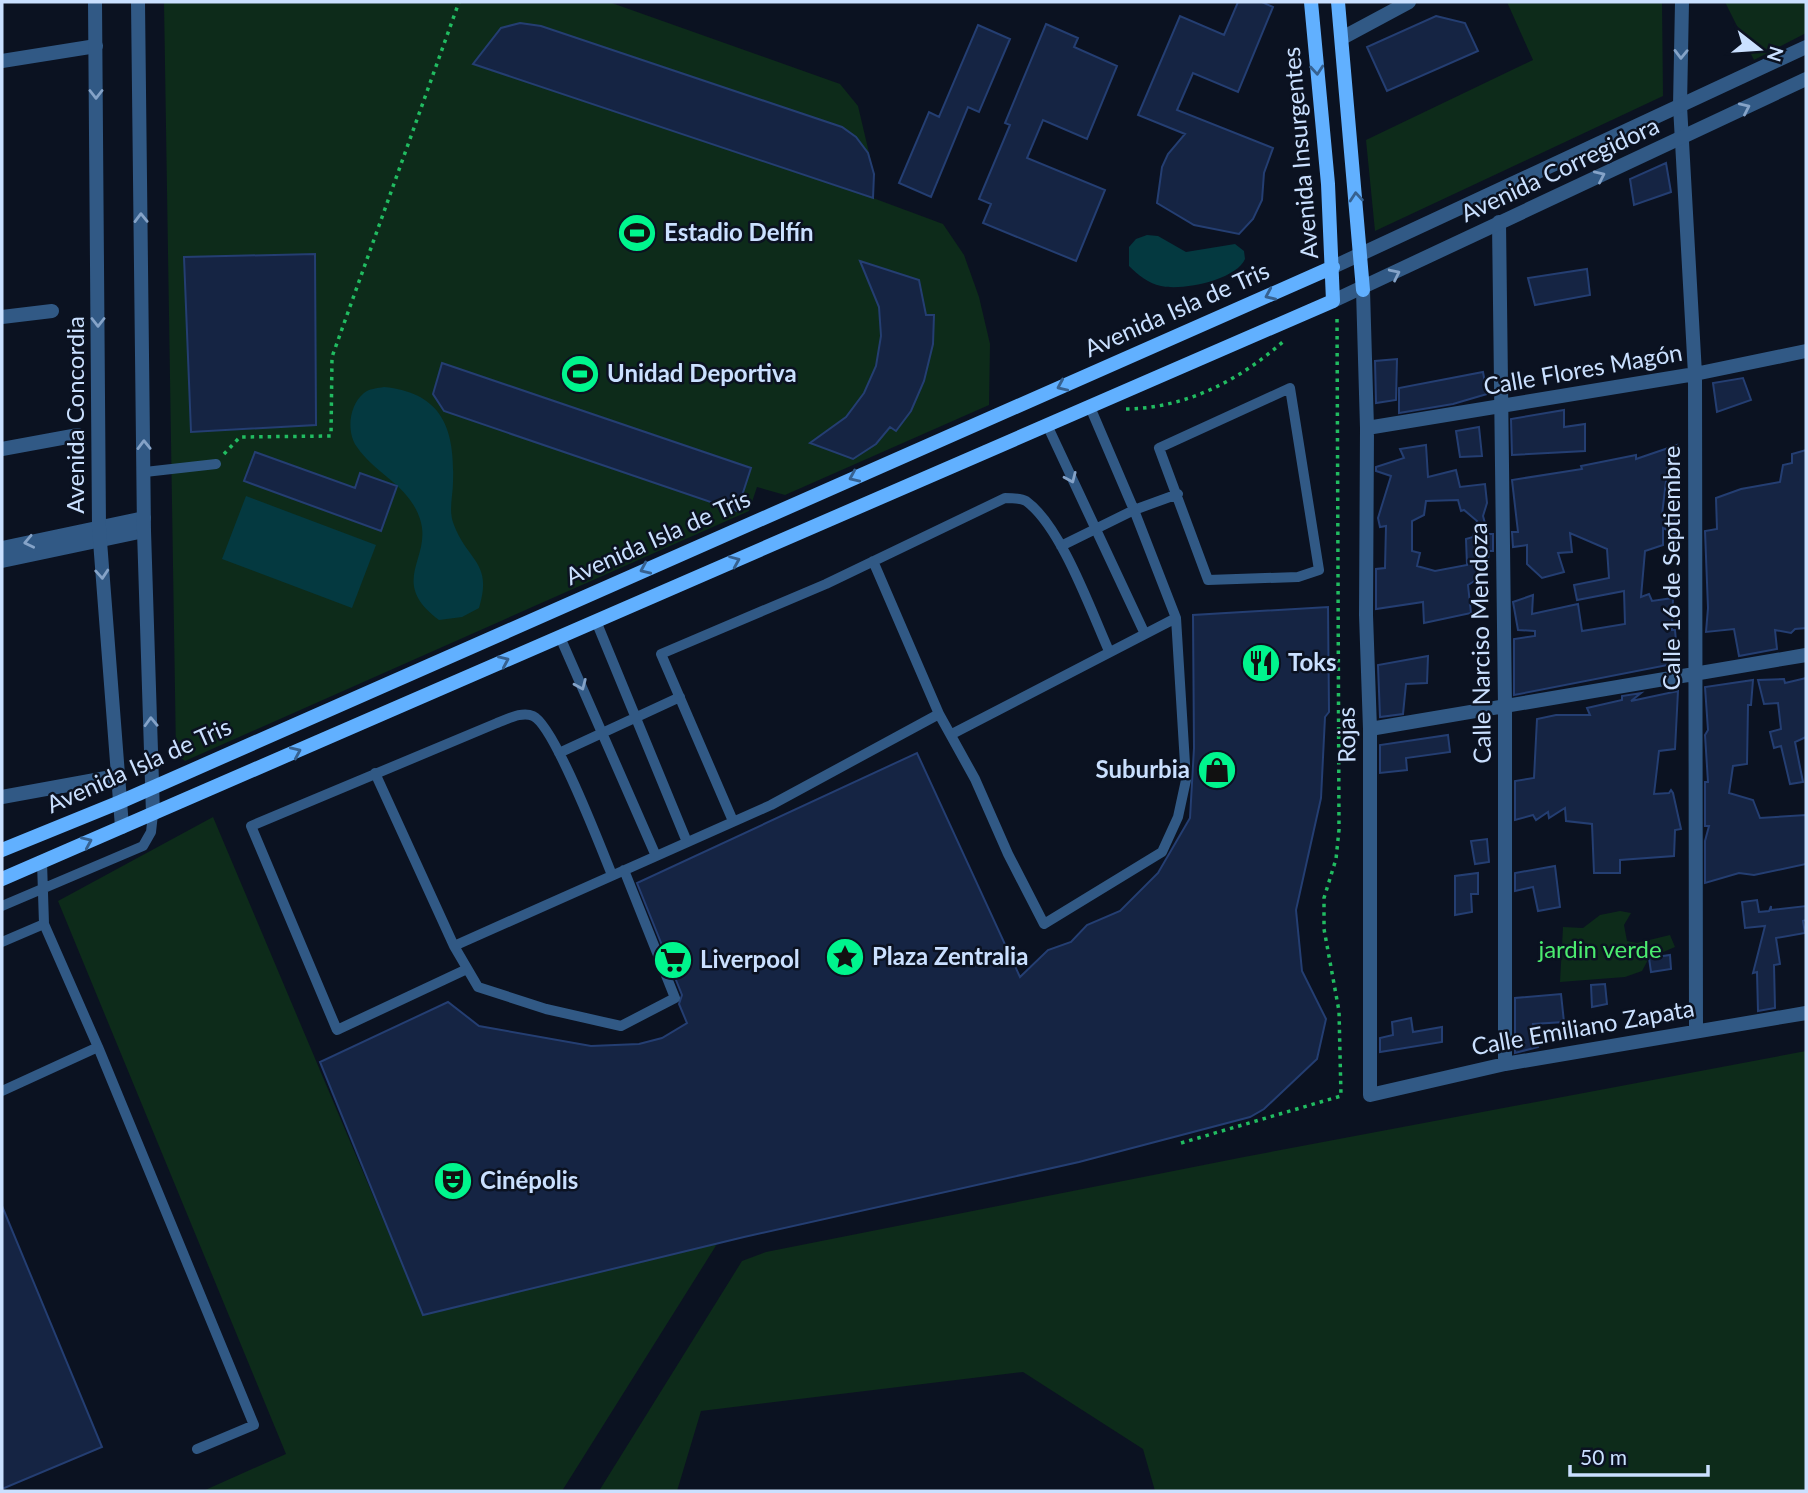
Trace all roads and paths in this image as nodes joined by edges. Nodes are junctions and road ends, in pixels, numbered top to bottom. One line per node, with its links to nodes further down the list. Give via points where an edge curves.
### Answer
1 (95, 2): 9 (street, Avenida Concordia)
2 (138, 2): 34 (street, one-way to 2)
3 (459, 2): 33 (path, via 332,357 331,436 240,437)
4 (1311, 2): 17 (main road, Avenida Insurgentes, one-way to 17)
5 (1338, 2): 8 (main road, Avenida Insurgentes)
6 (1409, 2): 8 (street)
7 (1682, 2): 13 (street, Calle 16 de Septiembre, one-way to 13)
8 (1342, 38): 16 (main road, Avenida Insurgentes, one-way to 8)
9 (96, 46): 11 (street); 39 (street, Avenida Concordia, one-way to 39)
10 (1806, 47): 13 (street, Avenida Corregidora)
11 (2, 61)
12 (1806, 79): 14 (street, Avenida Corregidora, one-way to 12)
13 (1679, 106): 14 (street, Calle 16 de Septiembre); 16 (street, Avenida Corregidora)
14 (1684, 138): 15 (street, Avenida Corregidora, one-way to 14); 25 (street, Calle 16 de Septiembre)
15 (1499, 222): 18 (street, Avenida Corregidora, one-way to 15); 27 (street, Calle Narciso Mendoza)
16 (1361, 252): 17 (street, Avenida Corregidora); 18 (main road, Avenida Insurgentes)
17 (1333, 267): 19 (main road, Avenida Insurgentes); 61 (main road, Avenida Isla de Tris, one-way to 61)
18 (1363, 290): 19 (street, Avenida Corregidora); 30 (street, Rojas)
19 (1333, 301): 26 (main road, Avenida Isla de Tris)
20 (51, 311): 21 (street)
21 (2, 317)
22 (1326, 318): 86 (path, via 1337,313 1339,830 1324,898 1324,929 1339,1011 1341,1096)
23 (1287, 339): 28 (path, via 1262,361 1190,400)
24 (1806, 351): 25 (street, Calle Flores Magón)
25 (1695, 374): 27 (street, Calle Flores Magón); 50 (street, Calle 16 de Septiembre)
26 (1090, 407): 29 (main road, Avenida Isla de Tris); 36 (lane)
27 (1501, 407): 30 (street, Calle Flores Magón); 52 (street, Calle Narciso Mendoza)
28 (1116, 411)
29 (1048, 426): 38 (lane, one-way to 38); 45 (main road, Avenida Isla de Tris, one-way to 29)
30 (1367, 428): 55 (street, Rojas)
31 (78, 435): 32 (street)
32 (2, 449)
33 (216, 464): 34 (lane)
34 (145, 472): 37 (street)
35 (1178, 494): 35 (lane, via 1208,580 1298,578 1319,570 1290,388 1159,448); 36 (lane)
36 (1134, 510): 38 (lane); 44 (lane)
37 (144, 524): 39 (street); 61 (street, one-way to 37)
38 (1095, 529): 40 (lane); 46 (lane)
39 (99, 534): 41 (street, one-way to 41); 42 (street); 60 (street, Avenida Concordia, one-way to 60)
40 (1061, 547): 43 (lane, via 1041,515 1024,499 1005,498); 48 (lane)
41 (2, 548)
42 (2, 561)
43 (873, 561): 51 (lane, via 661,654); 53 (lane)
44 (1176, 618): 46 (lane); 57 (lane, via 1186,780 1178,817 1161,852 1044,924)
45 (596, 621): 47 (main road, Avenida Isla de Tris); 54 (lane)
46 (1144, 632): 48 (lane)
47 (560, 637): 56 (lane, one-way to 56); 64 (main road, Avenida Isla de Tris, one-way to 47)
48 (1109, 651): 57 (lane)
49 (1806, 655): 50 (street)
50 (1694, 675): 52 (street); 81 (street, Calle 16 de Septiembre)
51 (680, 697): 54 (lane); 65 (lane)
52 (1505, 707): 55 (street); 83 (street, Calle Narciso Mendoza)
53 (939, 714): 57 (lane); 65 (lane, via 812,786)
54 (636, 718): 56 (lane); 67 (lane)
55 (1370, 729): 85 (street, Rojas)
56 (602, 733): 58 (lane); 69 (lane)
57 (951, 734)
58 (559, 753): 59 (lane, via 544,724 533,716 520,715); 72 (lane)
59 (374, 774): 78 (lane); 79 (lane, via 251,826 337,1030)
60 (117, 776): 62 (street); 63 (street, Avenida Concordia)
61 (153, 784): 63 (main road, Avenida Isla de Tris); 64 (street)
62 (2, 797)
63 (120, 802): 66 (street, Avenida Concordia); 68 (main road, Avenida Isla de Tris)
64 (153, 814): 66 (main road, Avenida Isla de Tris); 74 (lane, via 151,832 142,846)
65 (733, 821): 67 (lane)
66 (122, 827): 70 (main road, Avenida Isla de Tris, one-way to 66)
67 (687, 842): 69 (lane)
68 (2, 850)
69 (656, 856): 71 (lane)
70 (42, 862): 73 (main road, Avenida Isla de Tris); 74 (lane)
71 (624, 870): 72 (lane); 79 (lane, via 675,998 621,1026 478,987)
72 (612, 875): 78 (lane)
73 (2, 879)
74 (42, 890): 75 (lane); 76 (lane)
75 (2, 906)
76 (44, 924): 77 (lane); 82 (lane)
77 (2, 942)
78 (454, 947): 79 (lane)
79 (467, 969)
80 (1806, 1013): 81 (street, Calle Emiliano Zapata)
81 (1696, 1031): 83 (street, Calle Emiliano Zapata)
82 (98, 1047): 84 (lane); 87 (lane, via 254,1425)
83 (1505, 1064): 85 (street, Calle Emiliano Zapata)
84 (2, 1091)
85 (1370, 1095)
86 (1181, 1143)
87 (197, 1449)

